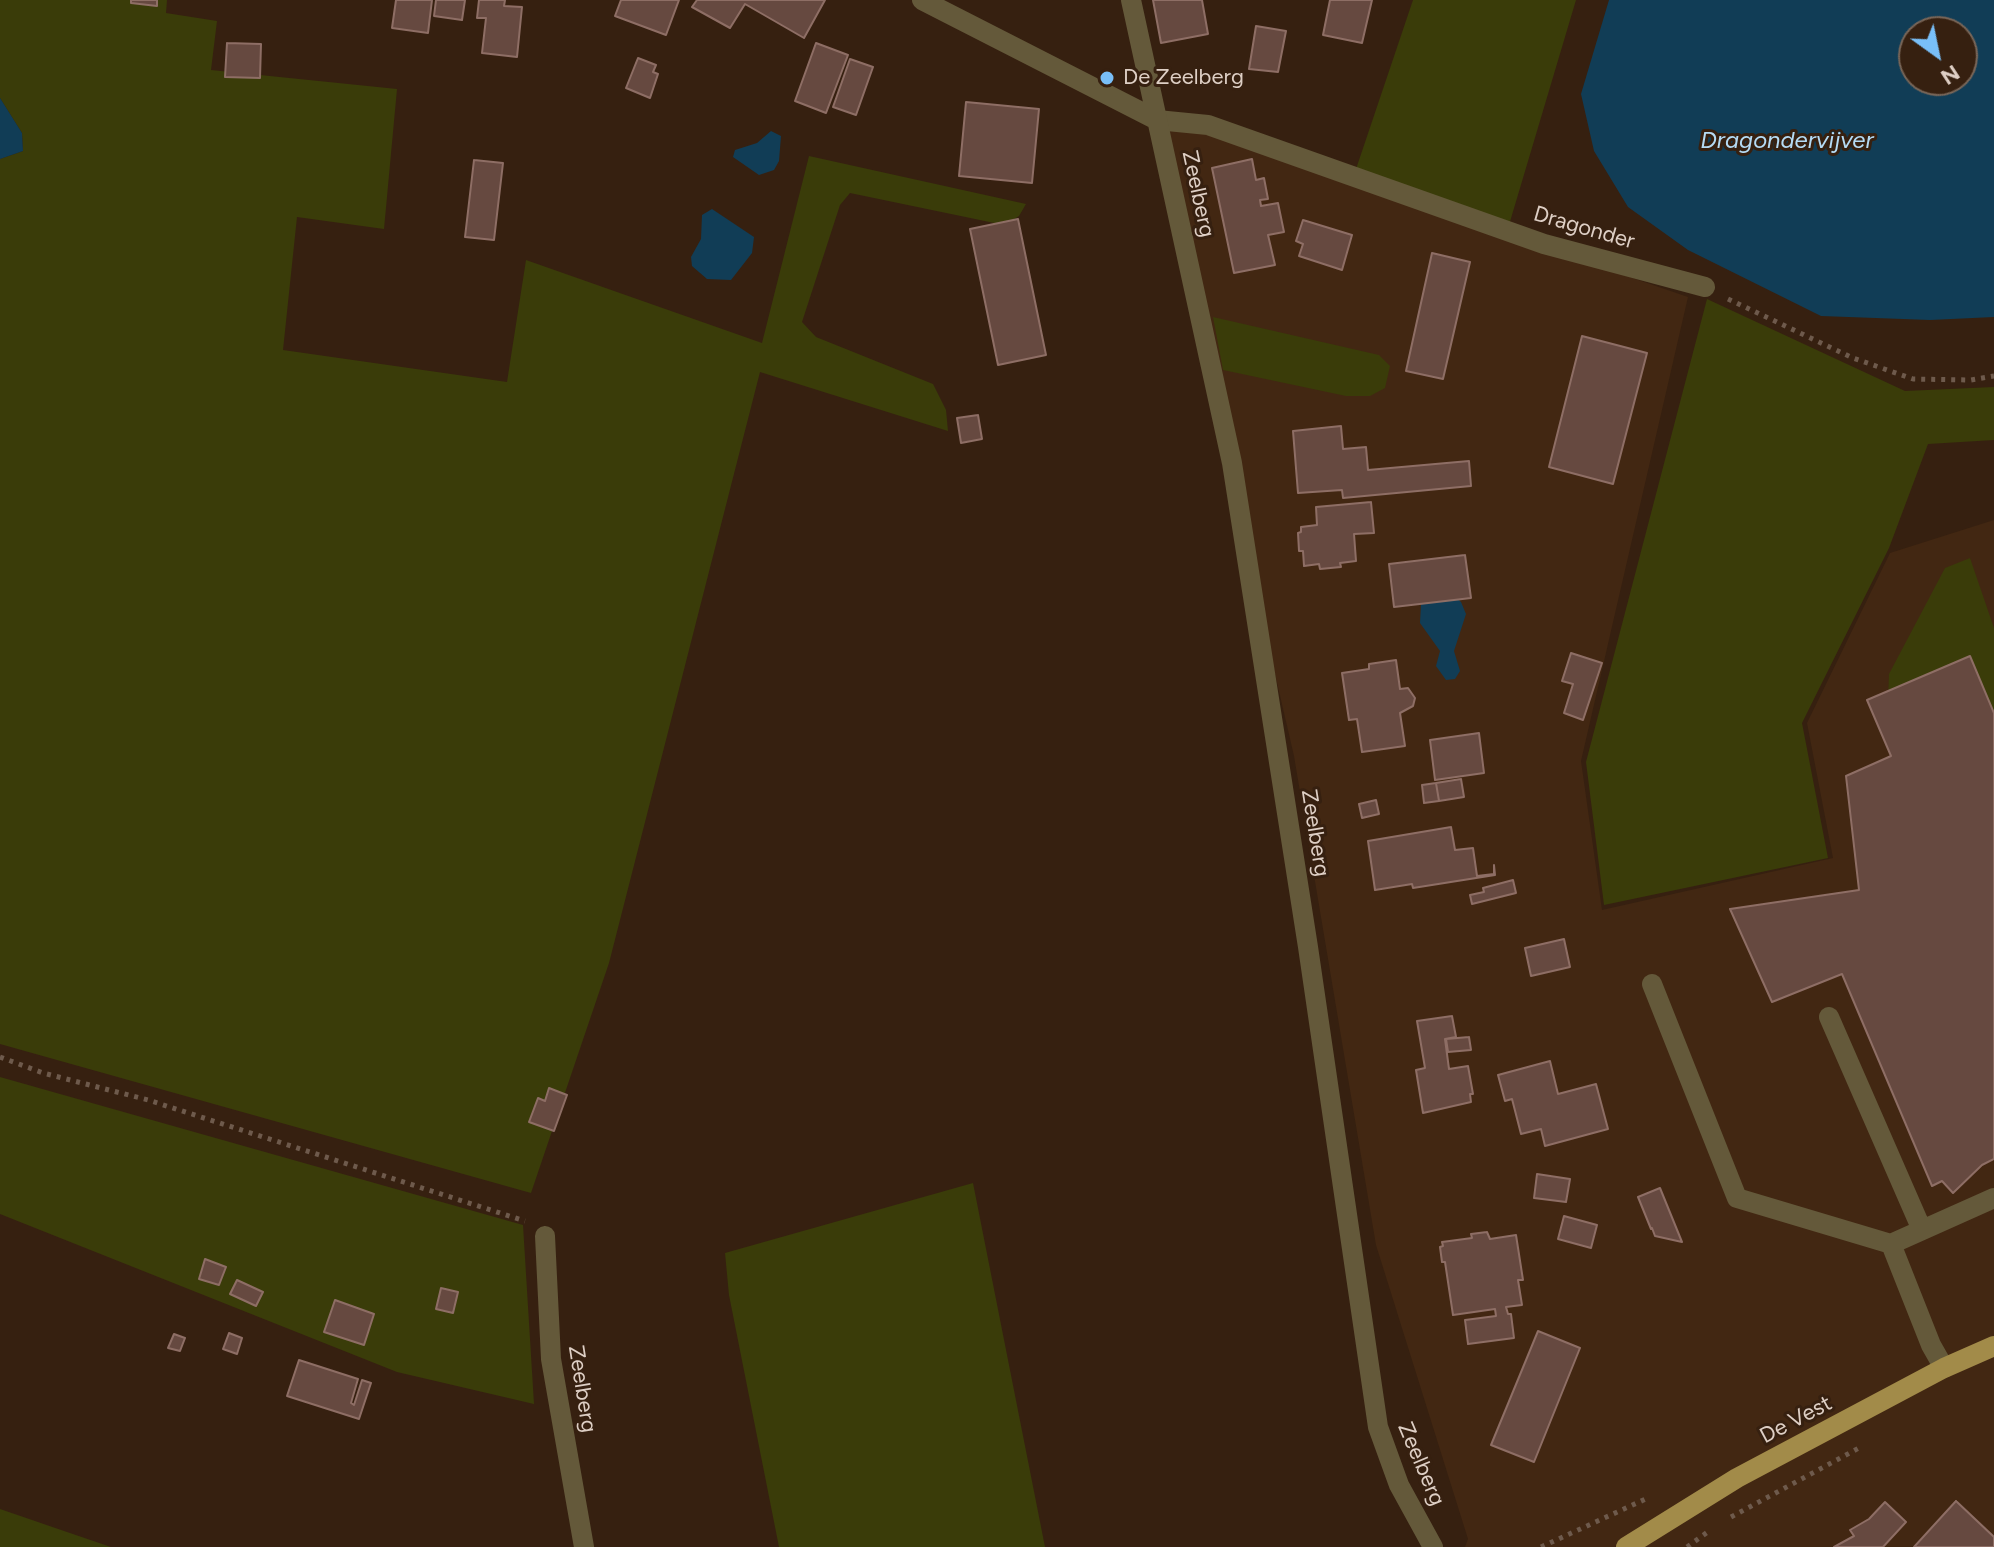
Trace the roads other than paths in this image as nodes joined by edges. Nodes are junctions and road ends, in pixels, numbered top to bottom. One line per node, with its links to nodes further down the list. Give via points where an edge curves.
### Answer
1 (922, 0): 3 (street)
2 (1131, 0): 3 (street, Zeelberg)
3 (1157, 120): 4 (street, Dragonder, via 1208,125 1544,244); 14 (street, Zeelberg, via 1232,463 1378,1427 1399,1485)
4 (1705, 287)
5 (1652, 984): 10 (street, via 1737,1198)
6 (1829, 1017): 8 (street)
7 (1994, 1198): 8 (street)
8 (1922, 1230): 10 (street)
9 (545, 1236): 13 (street, Zeelberg, via 551,1359)
10 (1891, 1244): 12 (street)
11 (1994, 1346): 12 (main road, De Vest)
12 (1944, 1368): 15 (main road, De Vest, via 1737,1478)
13 (584, 1547)
14 (1433, 1547)
15 (1626, 1547)

